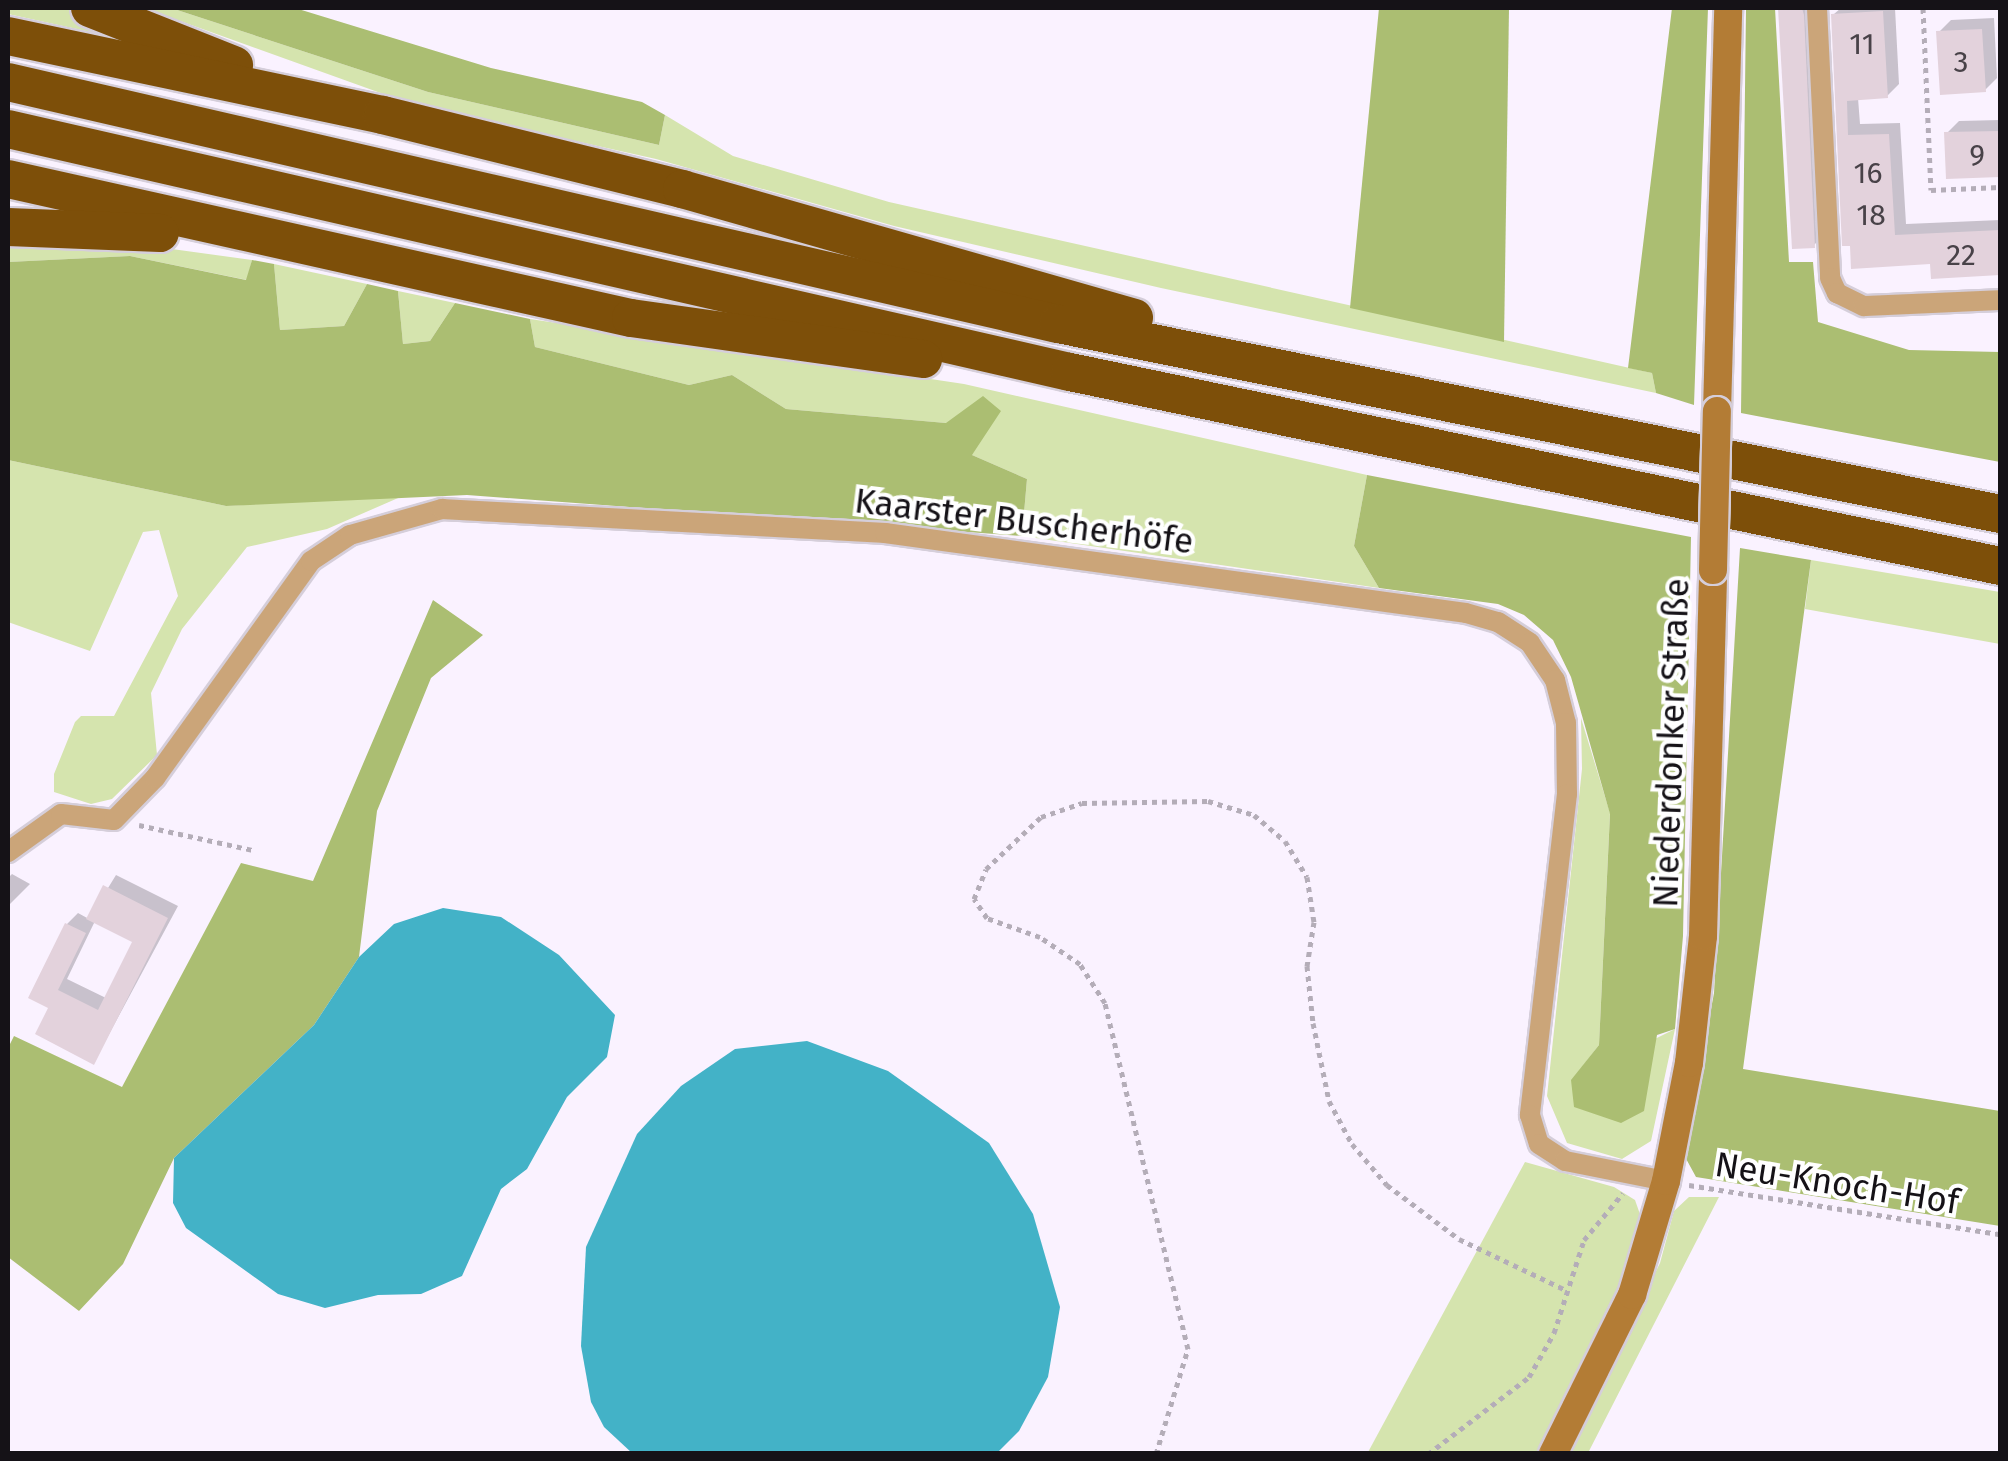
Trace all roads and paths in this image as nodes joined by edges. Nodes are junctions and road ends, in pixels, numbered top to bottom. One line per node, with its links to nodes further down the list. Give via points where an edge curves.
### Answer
1 (90, 8): 7 (highway)
2 (1728, 8): 21 (street, Niederdonker Straße, bridge, via 1703,936 1689,1063)
3 (1817, 8): 13 (street, via 1836,293 1864,306)
4 (1924, 8): 10 (path, via 1931,190)
5 (8, 36): 7 (highway)
6 (8, 82): 14 (highway, via 1058,324)
7 (383, 115): 14 (highway, via 1023,283)
8 (8, 129): 15 (highway)
9 (8, 178): 12 (highway)
10 (2000, 187)
11 (8, 226): 12 (highway)
12 (317, 249): 15 (highway, via 631,318 886,356)
13 (2000, 300)
14 (1260, 360): 16 (highway)
15 (1070, 372): 17 (highway)
16 (2000, 514)
17 (2000, 566)
18 (114, 820): 19 (path); 20 (street, via 61,814); 21 (street, Kaarster Buscherhöfe, via 155,778 312,561 350,534 442,509 885,533 1466,612 1530,643 1555,680 1566,723 1567,794 1530,1115 1534,1130 1539,1144 1566,1161)
19 (253, 850)
20 (8, 852)
21 (1652, 1179): 22 (path, Neu-Knoch-Hof); 23 (path, via 1592,1226); 26 (street, Niederdonker Straße, via 1632,1294)
22 (2000, 1234)
23 (1564, 1290): 24 (path, via 1460,1240 1388,1185 1352,1144 1330,1100 1313,1023 1308,966 1314,922 1307,877 1284,841 1254,815 1208,801 1082,803 1041,818 986,869 974,900 987,918 1040,937 1080,964 1105,1003 1186,1333 1181,1380); 25 (path, via 1554,1334 1529,1377)
24 (1156, 1454)
25 (1428, 1454)
26 (1553, 1454)

